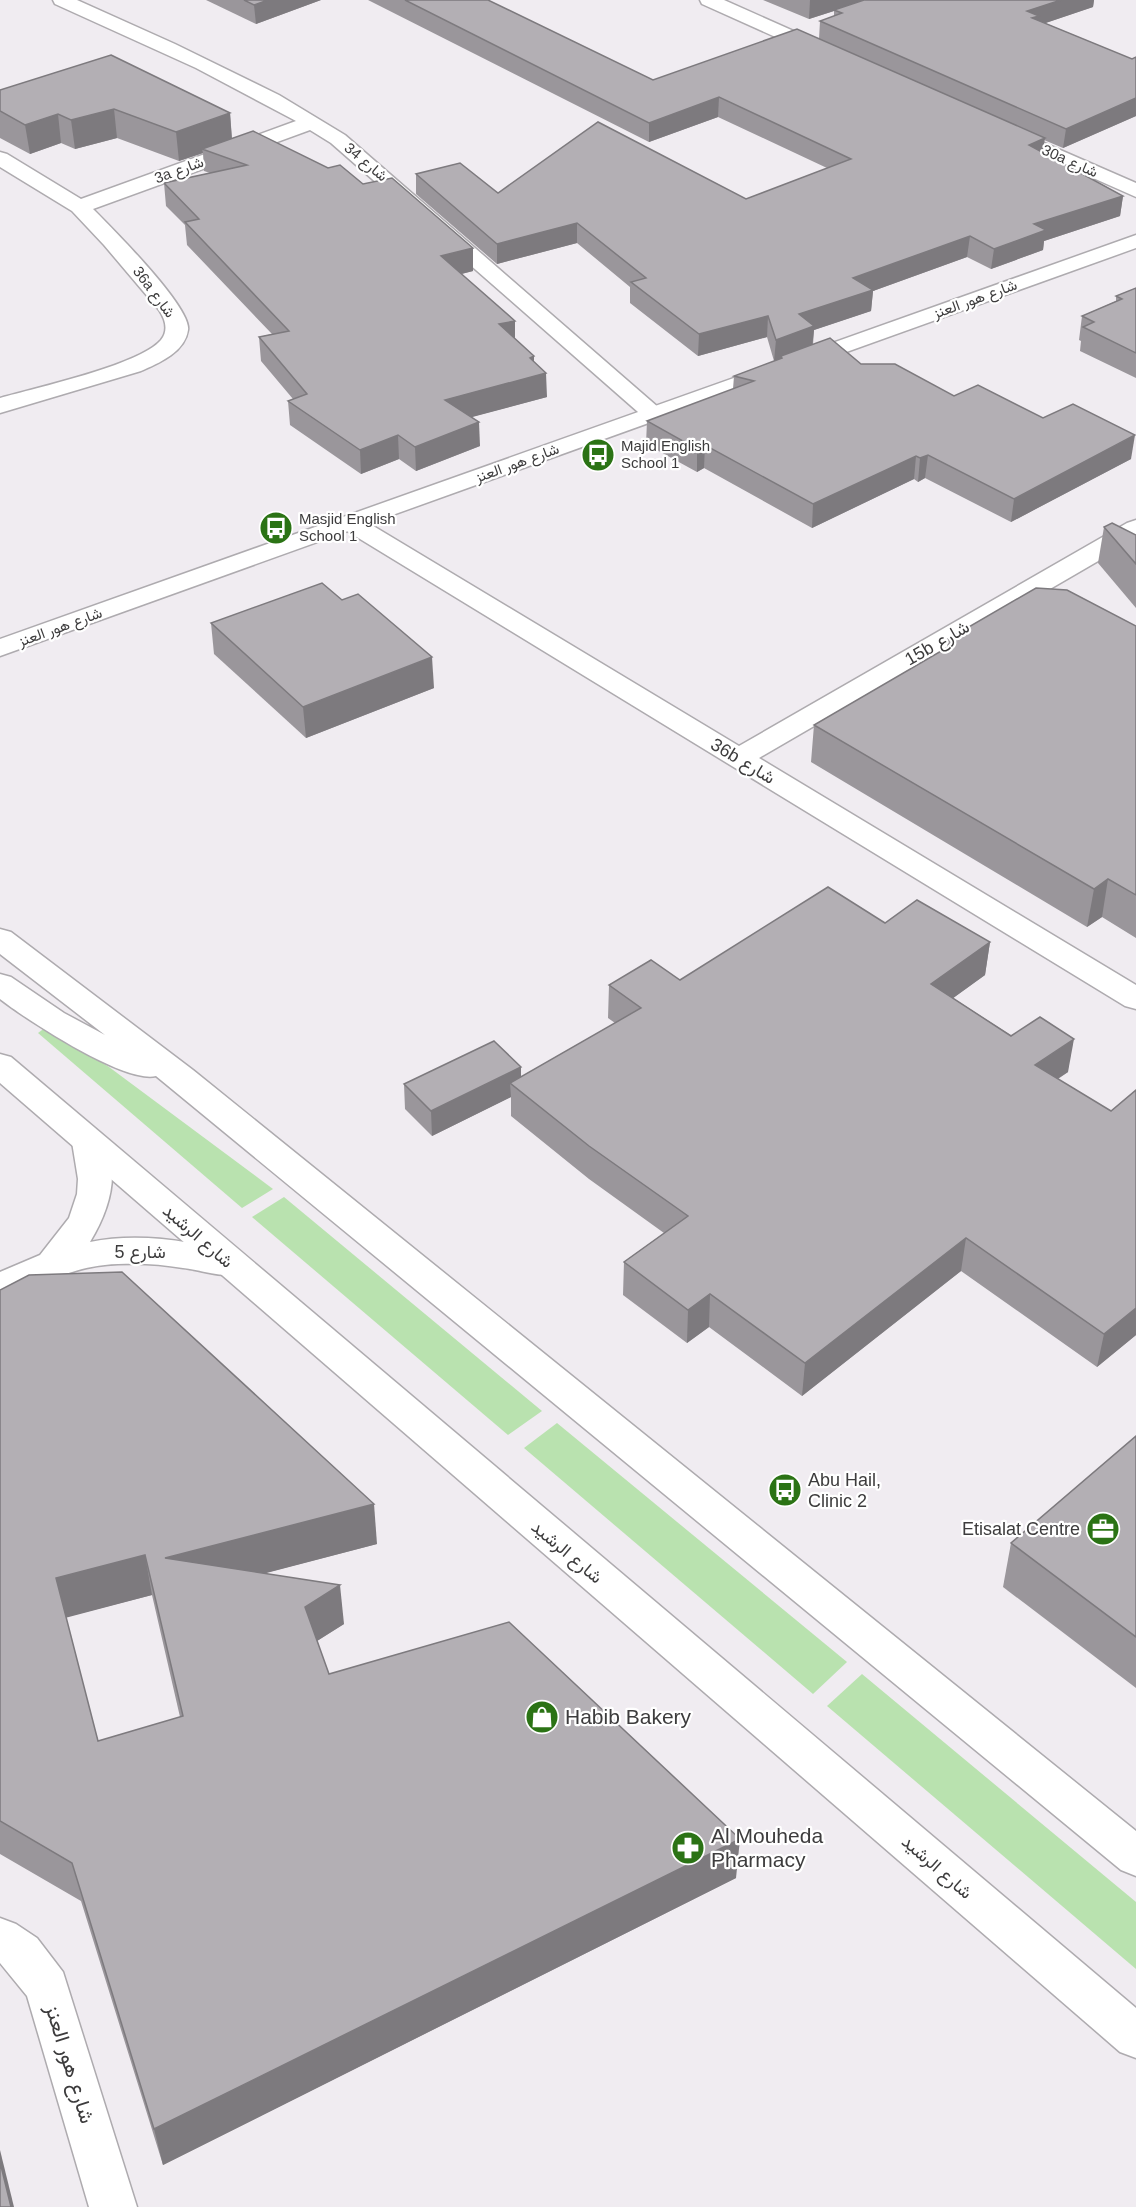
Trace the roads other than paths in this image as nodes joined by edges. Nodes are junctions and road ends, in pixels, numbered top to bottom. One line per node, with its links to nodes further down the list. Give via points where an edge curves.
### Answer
1 (62, 0): 6 (street, شارع 34, via 252,88)
2 (709, 0): 4 (street)
3 (808, 28): 4 (street)
4 (787, 35): 5 (street)
5 (842, 59)
6 (313, 122): 10 (street, 3a شارع); 13 (street, شارع 34, via 362,157)
7 (983, 123): 9 (street, 30a شارع)
8 (0, 158): 10 (street, 36a شارع)
9 (1136, 191)
10 (79, 207): 12 (street, 36a شارع, via 168,306 176,318 177,330 170,344 133,366)
11 (1136, 241): 13 (street, شارع هور العنز)
12 (0, 406)
13 (654, 414): 14 (street, شارع هور العنز)
14 (351, 523): 18 (street, شارع هور العنز); 19 (street, 36b شارع)
15 (1136, 528): 16 (street, 15b شارع)
16 (1038, 585): 17 (street); 19 (street, 15b شارع)
17 (1067, 600)
18 (0, 648)
19 (738, 758): 22 (street, 36b شارع)
20 (0, 939): 24 (street)
21 (0, 984): 24 (street, via 112,1054)
22 (1136, 999)
23 (0, 1065): 25 (street, شارع الرشيد)
24 (181, 1078): 29 (street)
25 (89, 1142): 26 (street, شارع 5, via 97,1171 94,1203 78,1234); 27 (street, شارع الرشيد)
26 (52, 1264): 27 (street, شارع 5, via 96,1253 142,1250 187,1253); 28 (street, شارع 5)
27 (229, 1264): 31 (street, شارع الرشيد)
28 (0, 1287)
29 (1136, 1857)
30 (0, 1938): 32 (street, شارع هور العنز, via 21,1952 46,1987)
31 (1136, 2037)
32 (113, 2207)

